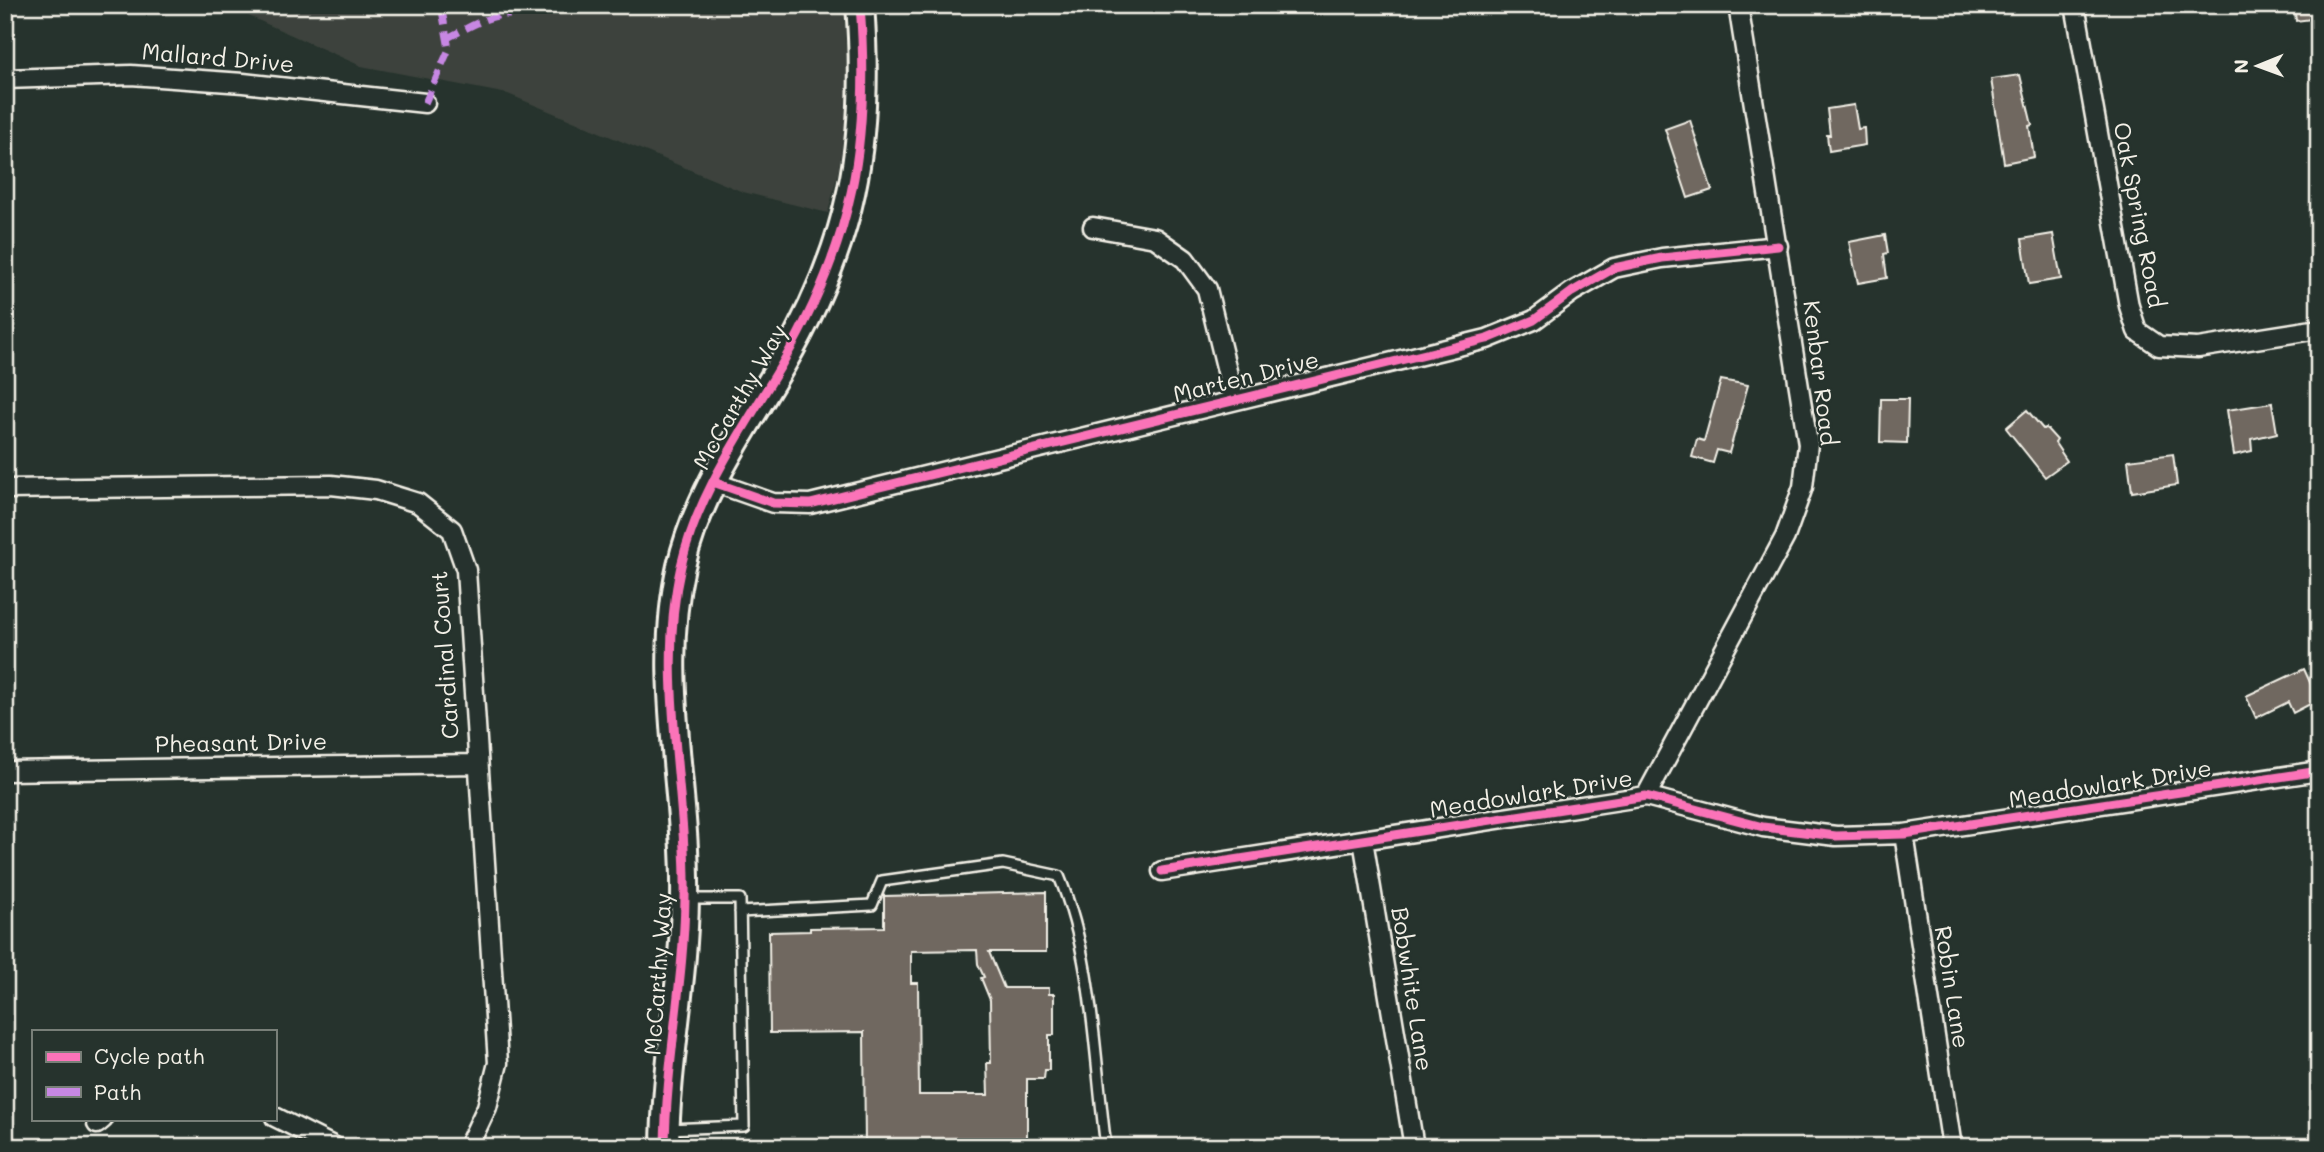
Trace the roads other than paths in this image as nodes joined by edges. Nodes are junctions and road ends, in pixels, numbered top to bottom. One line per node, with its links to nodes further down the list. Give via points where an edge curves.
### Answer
1 (860, 5): 10 (street, McCarthy Way, via 861,137 855,181 836,249 794,343)
2 (1738, 5): 7 (street, Kenbar Road)
3 (2075, 5): 8 (street, Oak Spring Road, via 2137,331 2159,346 2198,348)
4 (5, 79): 5 (street, Mallard Drive, via 131,75)
5 (425, 103)
6 (1093, 227): 9 (street, via 1156,238 1185,259 1207,289)
7 (1778, 246): 9 (street, Marten Drive, via 1662,258 1614,268 1534,320 1487,339); 15 (street, Kenbar Road, via 1808,444 1803,486 1785,537)
8 (2319, 329)
9 (1234, 400): 10 (street, Marten Drive, via 810,504 773,503)
10 (713, 482): 19 (street, McCarthy Way, via 682,565 673,619 672,685)
11 (5, 489): 12 (street, Cardinal Court, via 331,485 376,490 418,503 452,530 466,570)
12 (477, 764): 13 (street, Pheasant Drive); 24 (street, Cardinal Court, via 498,1063 487,1107)
13 (5, 771)
14 (2319, 771): 16 (street, Meadowlark Drive)
15 (1646, 796): 16 (street, Meadowlark Drive, via 1763,827 1836,835); 17 (street, Meadowlark Drive)
16 (1904, 834): 27 (street, Robin Lane)
17 (1363, 840): 18 (street, Meadowlark Drive); 26 (street, Bobwhite Lane)
18 (1162, 871)
19 (685, 899): 20 (lane, via 740,899); 22 (street, McCarthy Way)
20 (740, 912): 22 (lane, via 744,1126); 25 (lane, via 872,905 882,881 1003,864 1059,876 1071,904 1085,966)
21 (276, 1118): 23 (street)
22 (665, 1138)
23 (335, 1147)
24 (468, 1147)
25 (1106, 1147)
26 (1414, 1147)
27 (1952, 1147)

